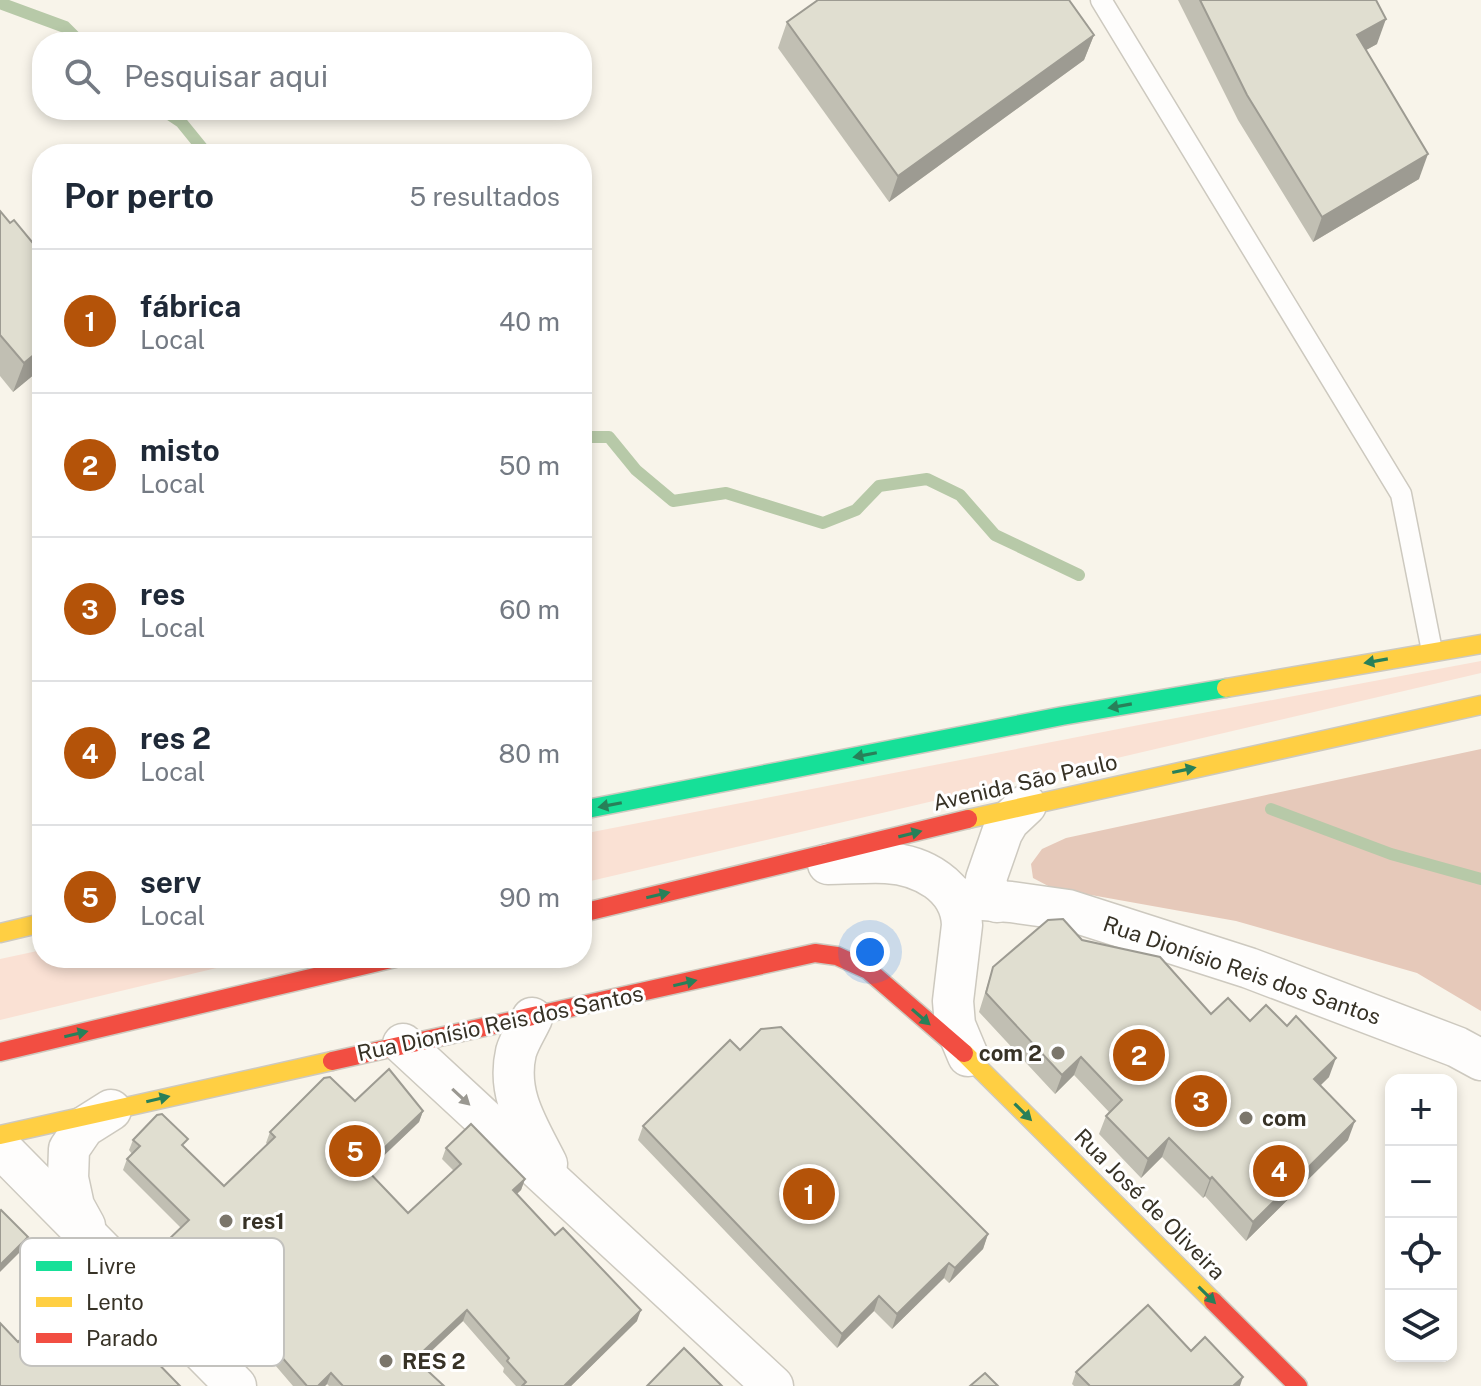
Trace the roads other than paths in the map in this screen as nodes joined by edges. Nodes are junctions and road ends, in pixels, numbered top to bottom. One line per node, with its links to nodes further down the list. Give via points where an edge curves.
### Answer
1 (1101, 0): 3 (lane, via 1401,494)
2 (1481, 644): 3 (main road)
3 (1432, 651): 6 (main road, one-way to 6, via 1062,716)
4 (1481, 705): 5 (main road, Avenida São Paulo, one-way to 4)
5 (1026, 805): 7 (main road, Avenida São Paulo, one-way to 5); 9 (street, via 1002,833 986,879)
6 (592, 808)
7 (784, 865): 8 (street, via 889,863 918,869); 10 (main road, Avenida São Paulo, one-way to 7)
8 (956, 898): 9 (street, Rua Dionísio Reis dos Santos); 17 (street, via 962,925 953,1001 955,1025)
9 (997, 902): 18 (street, Rua Dionísio Reis dos Santos, via 1068,910 1249,968)
10 (592, 911)
11 (32, 925): 12 (main road)
12 (0, 933)
13 (353, 968): 16 (main road, one-way to 13)
14 (532, 1018): 15 (main road, Rua Dionísio Reis dos Santos); 17 (main road, Rua Dionísio Reis dos Santos, one-way to 17, via 815,953 868,970); 22 (street, via 516,1050 513,1082 518,1106)
15 (403, 1044): 19 (main road, Rua Dionísio Reis dos Santos, one-way to 15); 22 (street, one-way to 22)
16 (0, 1052)
17 (968, 1056): 28 (main road, Rua José de Oliveira, one-way to 28)
18 (1481, 1060)
19 (111, 1110): 20 (main road, Rua Dionísio Reis dos Santos); 24 (street, via 84,1127 69,1149 74,1206)
20 (0, 1135)
21 (0, 1147): 23 (street)
22 (558, 1186): 27 (street)
23 (90, 1238)
24 (92, 1238)
25 (216, 1366): 26 (street)
26 (236, 1386)
27 (773, 1386)
28 (1298, 1386)

